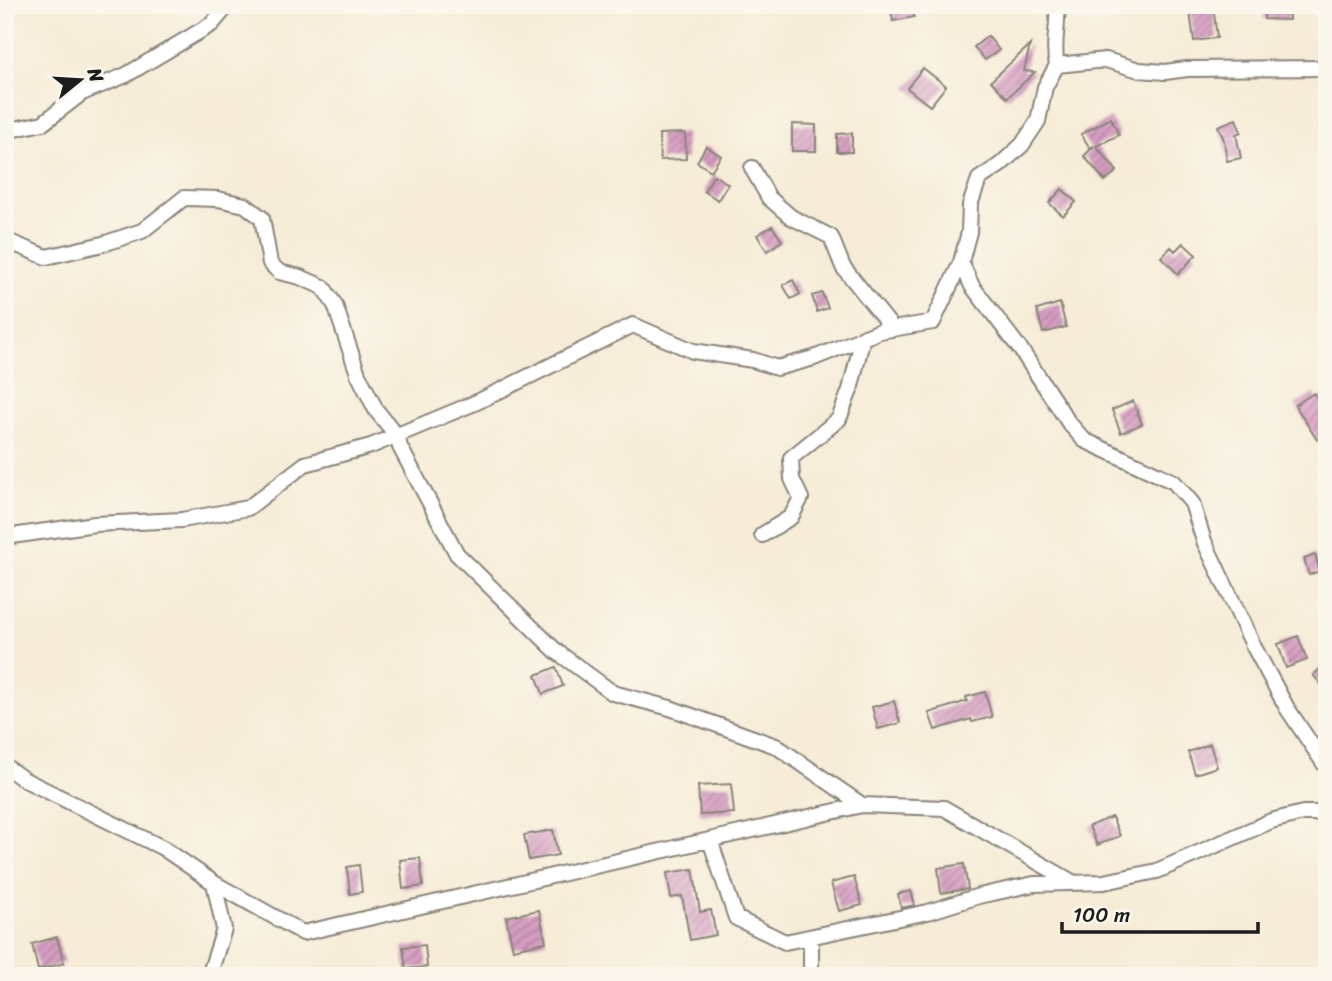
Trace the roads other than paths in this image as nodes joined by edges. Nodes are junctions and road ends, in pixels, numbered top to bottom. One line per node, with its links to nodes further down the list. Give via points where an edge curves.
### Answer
1 (228, 5): 5 (street, via 212,24 126,75 82,93 43,123)
2 (1057, 5): 3 (street)
3 (1056, 65): 4 (street, via 1106,60 1165,72); 8 (street, via 1045,87 1038,121 1022,145 979,179)
4 (1327, 68)
5 (5, 131)
6 (752, 168): 9 (street, via 769,198 791,217 831,237 843,267)
7 (5, 240): 11 (street, via 46,257 142,231 184,198 245,205 262,218 270,263 279,272 323,287 335,305 358,374 376,410)
8 (961, 262): 9 (street, via 933,322); 15 (street, via 972,286 1084,440 1174,482 1192,503 1204,541 1255,649)
9 (893, 329): 10 (street)
10 (863, 337): 11 (street, via 777,369 753,360 693,351 633,325); 12 (street, via 839,419 791,458 792,480 801,498 791,517)
11 (397, 436): 13 (street, via 305,464 248,508 182,520 95,524); 16 (street, via 457,554 556,651 613,694 670,708 776,746)
12 (762, 535)
13 (5, 537)
14 (5, 766): 19 (street, via 163,848)
15 (1327, 768)
16 (862, 805): 18 (street); 20 (street, via 944,808)
17 (1327, 813): 20 (street, via 1271,821 1157,871)
18 (710, 840): 19 (street, via 303,933); 21 (street, via 736,918 785,942)
19 (214, 883): 22 (street, via 224,929)
20 (1073, 883): 21 (street, via 1034,884)
21 (811, 937): 23 (street)
22 (211, 976)
23 (811, 976)

